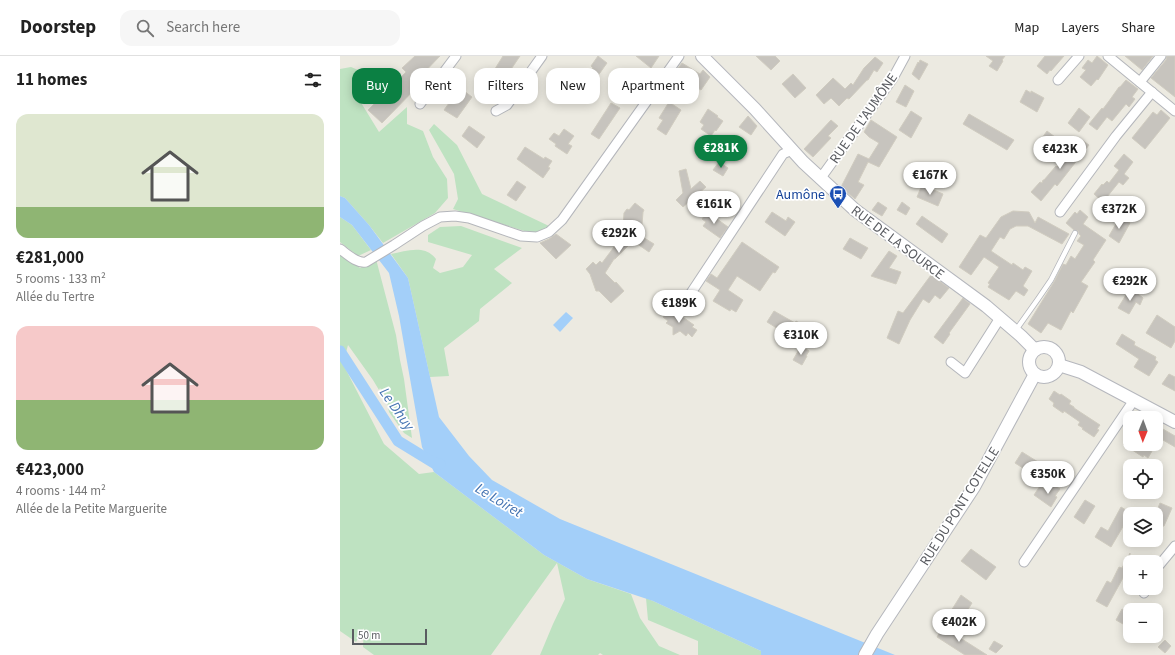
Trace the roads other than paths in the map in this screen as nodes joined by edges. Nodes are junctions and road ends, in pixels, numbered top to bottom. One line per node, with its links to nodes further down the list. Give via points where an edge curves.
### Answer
1 (456, 56): 9 (street)
2 (542, 56): 13 (street, via 507,105)
3 (679, 56): 19 (street, via 562,220 549,232 537,237 521,236 469,218 440,217 366,262 361,263)
4 (702, 56): 15 (main road, RUE DE LA SOURCE)
5 (905, 56): 16 (street, RUE DE L'AUMÔNE, via 893,78)
6 (1079, 56): 10 (street)
7 (1108, 56): 11 (street)
8 (1161, 56): 11 (street)
9 (447, 68)
10 (1058, 80)
11 (1140, 82): 12 (street)
12 (1152, 92): 14 (street); 17 (street)
13 (496, 111)
14 (1175, 112)
15 (792, 150): 16 (main road, RUE DE LA SOURCE); 20 (street, via 784,154)
16 (820, 179): 21 (main road, RUE DE LA SOURCE, via 855,210)
17 (1060, 212)
18 (1075, 233): 22 (lane, via 1051,280)
19 (340, 249)
20 (691, 293)
21 (1000, 318): 22 (main road, RUE DE LA SOURCE); 24 (street, via 965,373)
22 (1015, 330): 23 (main road, RUE DE LA SOURCE)
23 (1035, 350): 25 (main road, via 1043,347 1052,349 1058,356); 26 (main road, via 1029,362)
24 (951, 362)
25 (1059, 365): 26 (main road, via 1050,376 1040,377); 27 (main road, via 1081,372)
26 (1035, 374): 32 (main road, RUE DU PONT COTELLE, via 974,487)
27 (1134, 400): 28 (main road); 31 (street)
28 (1175, 422)
29 (1175, 546): 30 (street)
30 (1163, 561)
31 (1024, 562)
32 (865, 655)

